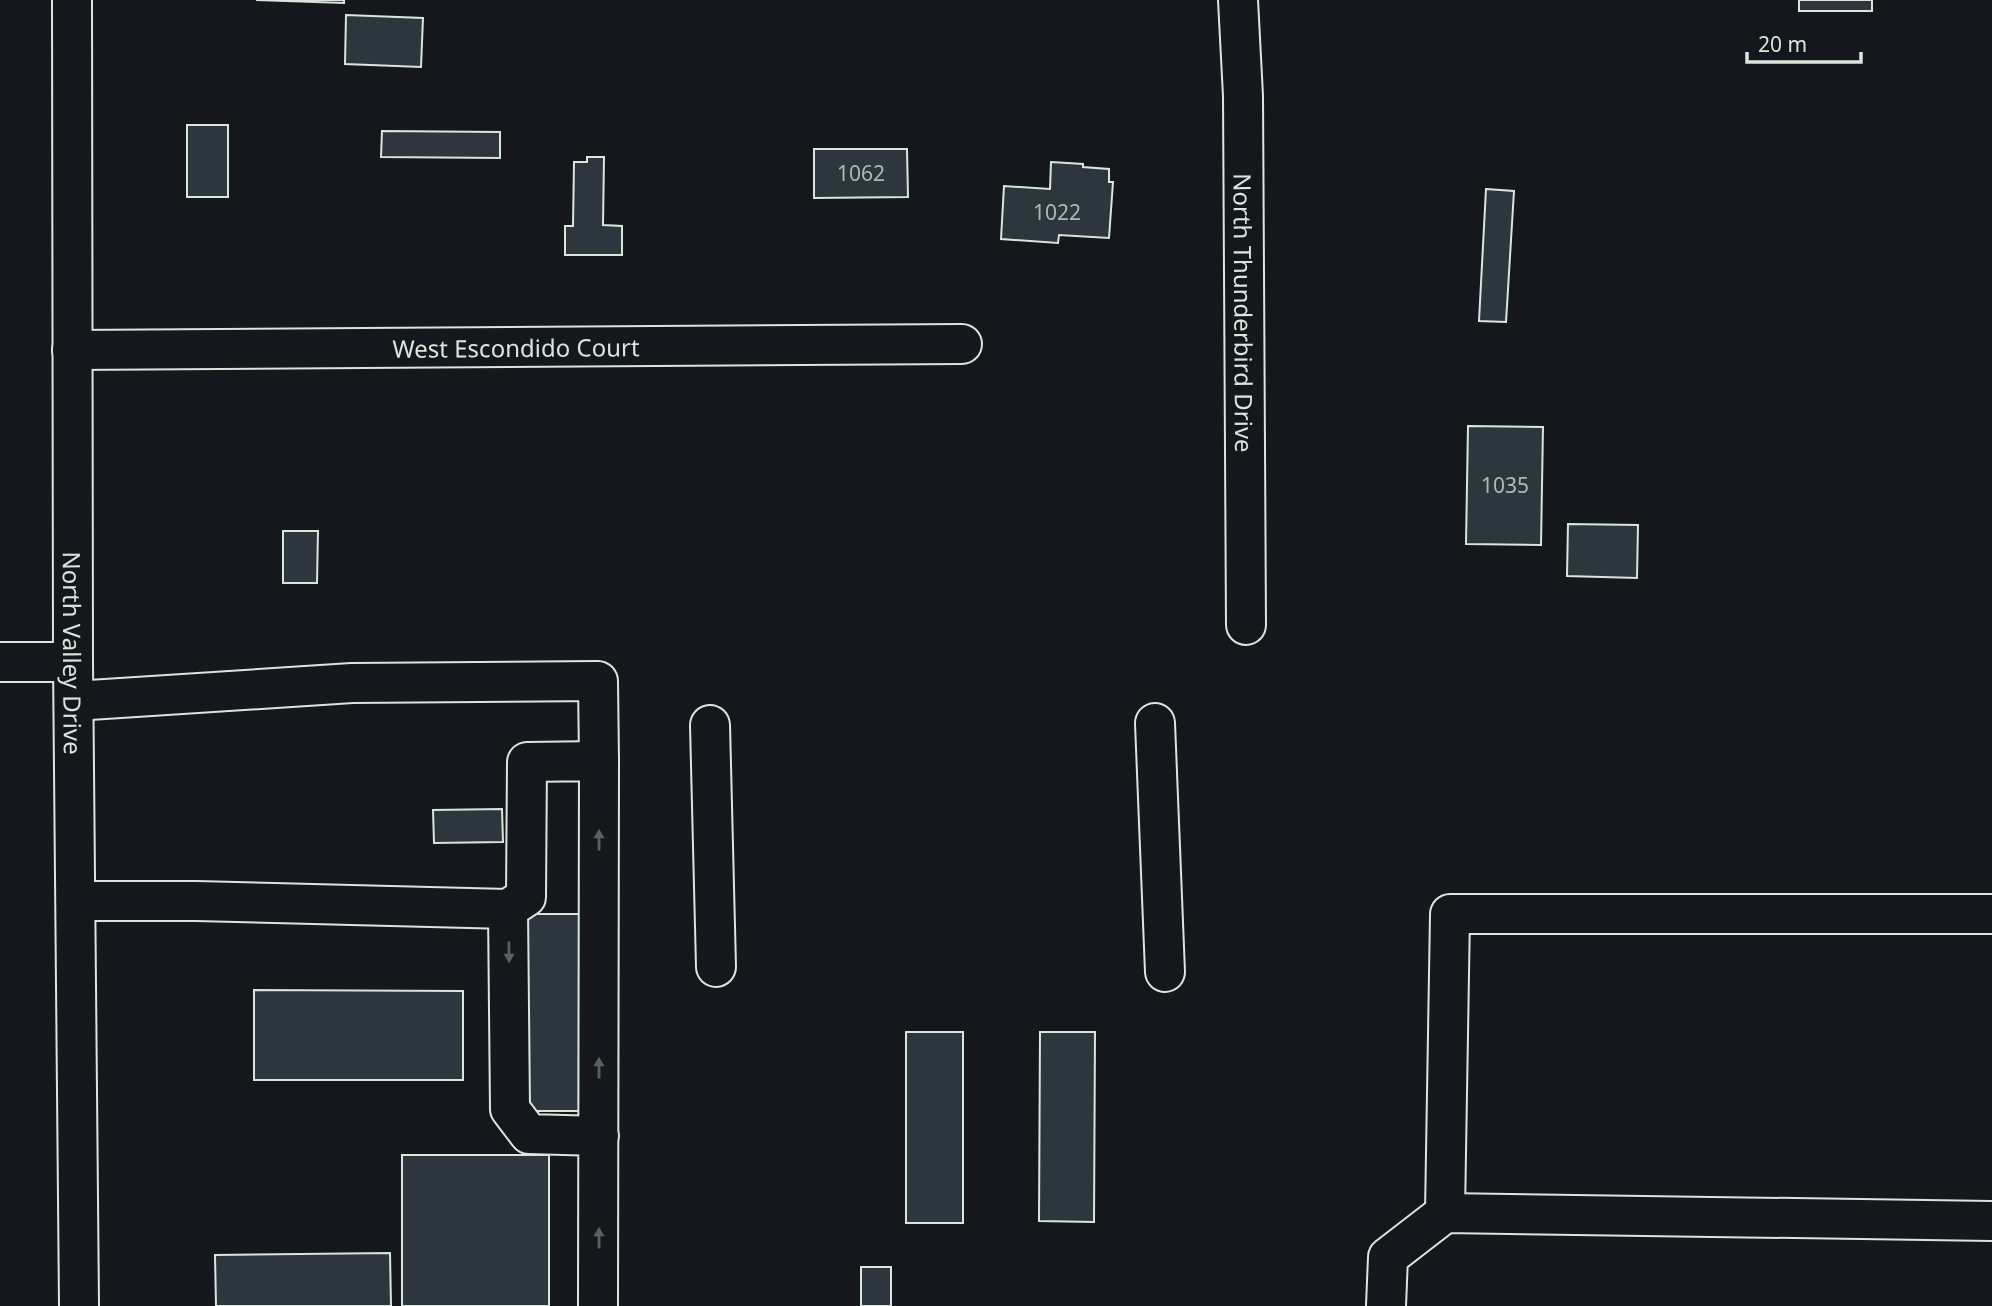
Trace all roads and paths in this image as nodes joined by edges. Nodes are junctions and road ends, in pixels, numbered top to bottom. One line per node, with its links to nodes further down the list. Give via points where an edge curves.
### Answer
1 (72, 0): 4 (street, North Valley Drive)
2 (1238, 0): 5 (street, North Thunderbird Drive, via 1244,176)
3 (962, 344): 4 (street, West Escondido Court)
4 (72, 350): 7 (street, North Valley Drive)
5 (1246, 625)
6 (0, 662): 7 (street)
7 (74, 662): 8 (street, North Valley Drive)
8 (75, 701): 11 (street, via 352,683 598,681); 12 (street, North Valley Drive)
9 (1156, 723): 16 (street)
10 (710, 725): 15 (street)
11 (599, 761): 13 (street, via 527,762 526,897); 17 (street, one-way to 11)
12 (76, 901): 13 (street); 20 (street, North Valley Drive)
13 (508, 909): 17 (street, one-way to 17, via 510,1110 529,1134)
14 (1992, 914): 18 (street, via 1450,914)
15 (716, 967)
16 (1166, 972)
17 (599, 1136): 21 (street, one-way to 17)
18 (1445, 1213): 19 (street); 22 (street, via 1388,1257)
19 (1992, 1221)
20 (79, 1306)
21 (598, 1306)
22 (1386, 1306)

